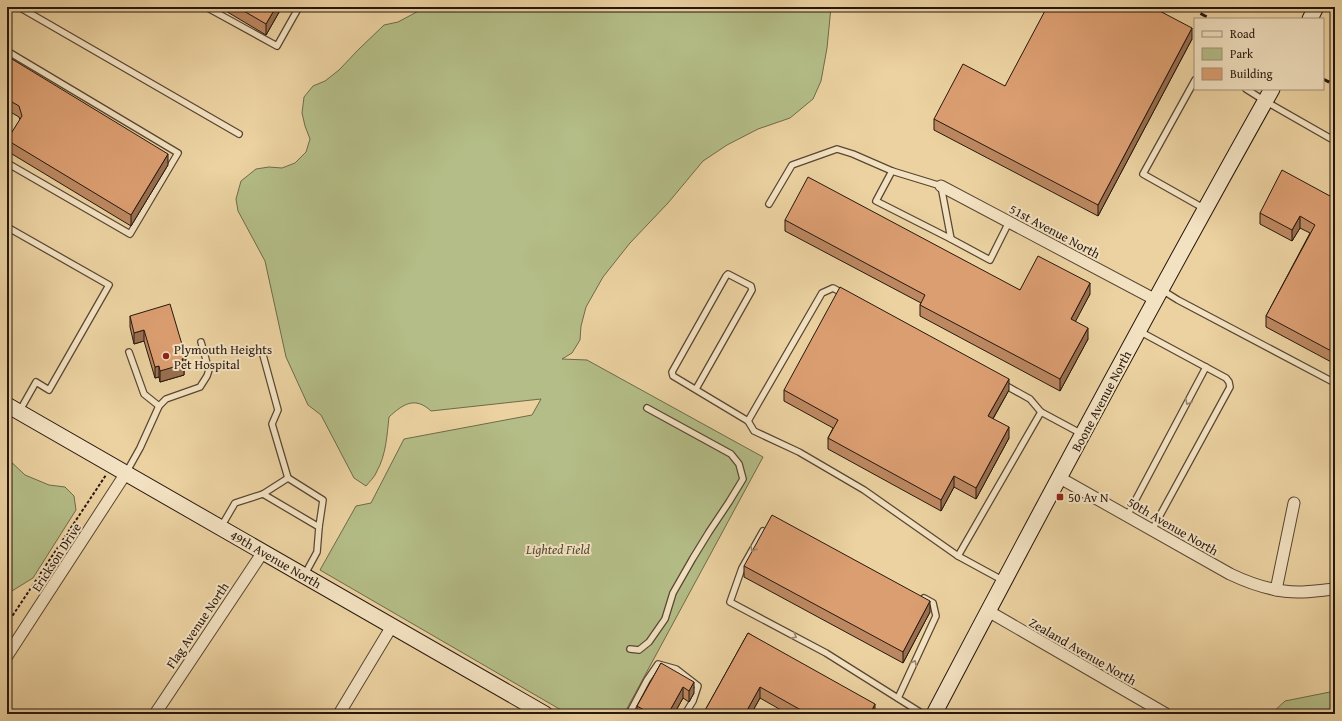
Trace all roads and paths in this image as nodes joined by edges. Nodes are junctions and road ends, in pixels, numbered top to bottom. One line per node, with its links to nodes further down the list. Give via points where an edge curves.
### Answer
1 (19, 7): 10 (lane)
2 (206, 7): 3 (lane, via 277,46)
3 (299, 7)
4 (1316, 7): 5 (street)
5 (1310, 18)
6 (7, 52): 12 (lane, via 178,154 130,234)
7 (1194, 82): 16 (lane, via 1143,174)
8 (1250, 90): 9 (lane)
9 (1268, 95): 11 (lane); 16 (street, Boone Avenue North)
10 (239, 134)
11 (1335, 141)
12 (7, 163)
13 (892, 171): 14 (lane); 15 (lane, via 837,149 792,165); 19 (lane, via 876,201)
14 (941, 186): 17 (street, 51st Avenue North); 19 (lane)
15 (769, 204)
16 (1205, 209): 20 (street, Boone Avenue North)
17 (1009, 222): 19 (lane, via 990,260); 20 (street, 51st Avenue North)
18 (7, 227): 32 (lane, via 109,284 49,390 36,382)
19 (951, 240)
20 (1158, 295): 22 (street, Boone Avenue North); 28 (lane, via 1178,300)
21 (847, 296): 34 (lane, via 834,288 822,293)
22 (1139, 331): 26 (lane); 35 (street, Boone Avenue North)
23 (201, 342): 30 (lane, via 209,370 200,387 166,399)
24 (128, 352): 30 (lane, via 144,394)
25 (263, 355): 38 (lane, via 278,410 272,424)
26 (1206, 367): 42 (lane, one-way to 42); 46 (lane, via 1226,378 1230,387)
27 (996, 380): 33 (lane, via 1030,399)
28 (1335, 383)
29 (696, 389): 29 (lane, via 673,376 672,372 728,274 751,286 752,290); 34 (lane)
30 (159, 406): 36 (lane)
31 (647, 408): 57 (lane, via 731,454 743,479 708,532 673,593 665,619 650,642 639,650)
32 (13, 409): 36 (street, 49th Avenue North)
33 (1041, 412): 35 (lane); 48 (lane)
34 (748, 420): 48 (lane, via 754,431 799,452 864,490)
35 (1083, 435): 39 (street, Boone Avenue North)
36 (126, 473): 45 (street, 49th Avenue North); 58 (street, Erickson Drive)
37 (106, 475): 55 (path)
38 (288, 478): 40 (lane); 44 (lane, via 323,500)
39 (1060, 478): 42 (street, 50th Avenue North); 50 (street, Boone Avenue North)
40 (264, 494): 44 (lane); 45 (lane, via 235,503)
41 (1294, 503): 52 (street)
42 (1127, 516): 46 (street, 50th Avenue North)
43 (766, 526): 59 (lane, one-way to 59, via 742,568 730,602 826,654)
44 (319, 527): 49 (lane, via 317,552)
45 (221, 528): 47 (street, 49th Avenue North)
46 (1152, 530): 52 (street, 50th Avenue North, via 1230,574 1251,584)
47 (263, 552): 49 (street, 49th Avenue North); 60 (street, Flag Avenue North)
48 (958, 556): 50 (lane)
49 (304, 575): 56 (street, 49th Avenue North)
50 (1004, 581): 54 (street, Boone Avenue North)
51 (1335, 589): 52 (street, 50th Avenue North, via 1298,592)
52 (1276, 590)
53 (920, 596): 59 (lane, one-way to 53, via 936,616 933,603)
54 (988, 611): 66 (street, Boone Avenue North); 67 (street, Zealand Avenue North)
55 (7, 624)
56 (392, 626): 61 (street); 62 (street, 49th Avenue North)
57 (630, 649)
58 (7, 656)
59 (898, 698): 65 (lane)
60 (155, 714)
61 (339, 714)
62 (545, 714)
63 (629, 714): 64 (lane, via 658,664 676,669 698,686 694,701)
64 (685, 714)
65 (923, 714)
66 (934, 714)
67 (1166, 714)

